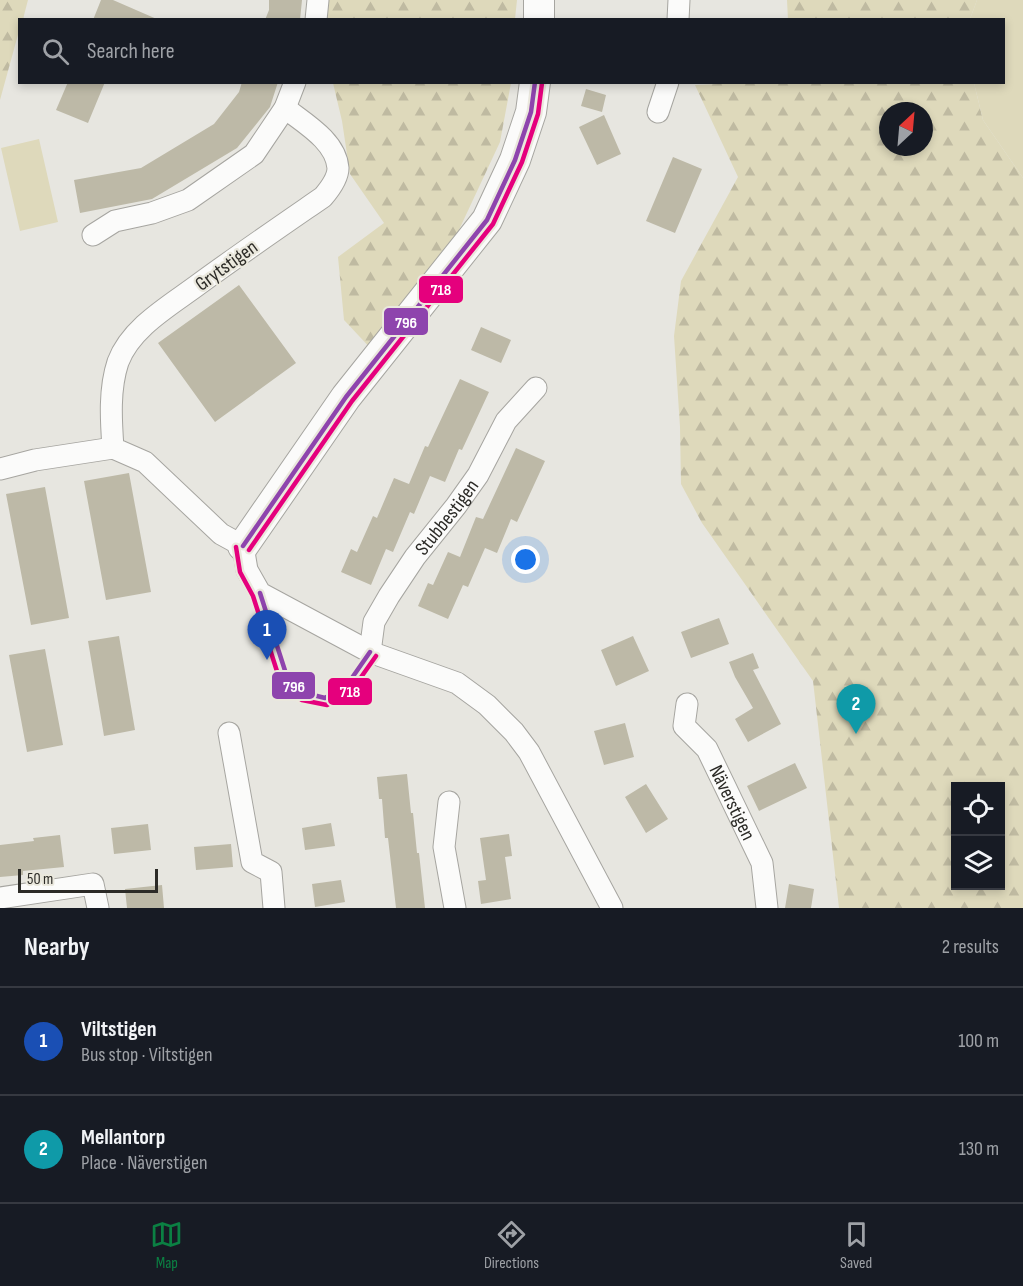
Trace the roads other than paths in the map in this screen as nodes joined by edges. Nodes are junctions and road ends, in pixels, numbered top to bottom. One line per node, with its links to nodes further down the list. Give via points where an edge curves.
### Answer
1 (318, 0): 4 (street)
2 (539, 0): 5 (street)
3 (679, 0): 6 (street)
4 (316, 18)
5 (539, 18)
6 (678, 18)
7 (294, 84): 10 (street)
8 (535, 84): 16 (street, via 531,112 515,160 487,220 346,397)
9 (667, 84): 11 (street)
10 (285, 108): 12 (street, via 254,154 188,200 115,221); 14 (street, Grytstigen, via 323,138 334,156 338,169 331,187 323,197 146,323 118,361 112,388)
11 (658, 112)
12 (93, 235)
13 (536, 388): 17 (street, Stubbestigen, via 506,421 478,475 389,596 374,622)
14 (113, 448): 15 (street); 16 (street, via 145,462 221,534)
15 (0, 469)
16 (243, 546): 17 (street, via 247,570 260,593)
17 (370, 652): 25 (street, via 457,683 514,732 529,752)
18 (687, 704): 26 (street, Näverstigen, via 684,726 707,749 762,863)
19 (229, 733): 23 (street, via 252,862 271,872)
20 (449, 802): 24 (street, via 444,847)
21 (0, 898): 22 (street, via 93,884)
22 (98, 908)
23 (274, 908)
24 (455, 908)
25 (612, 908)
26 (767, 908)

